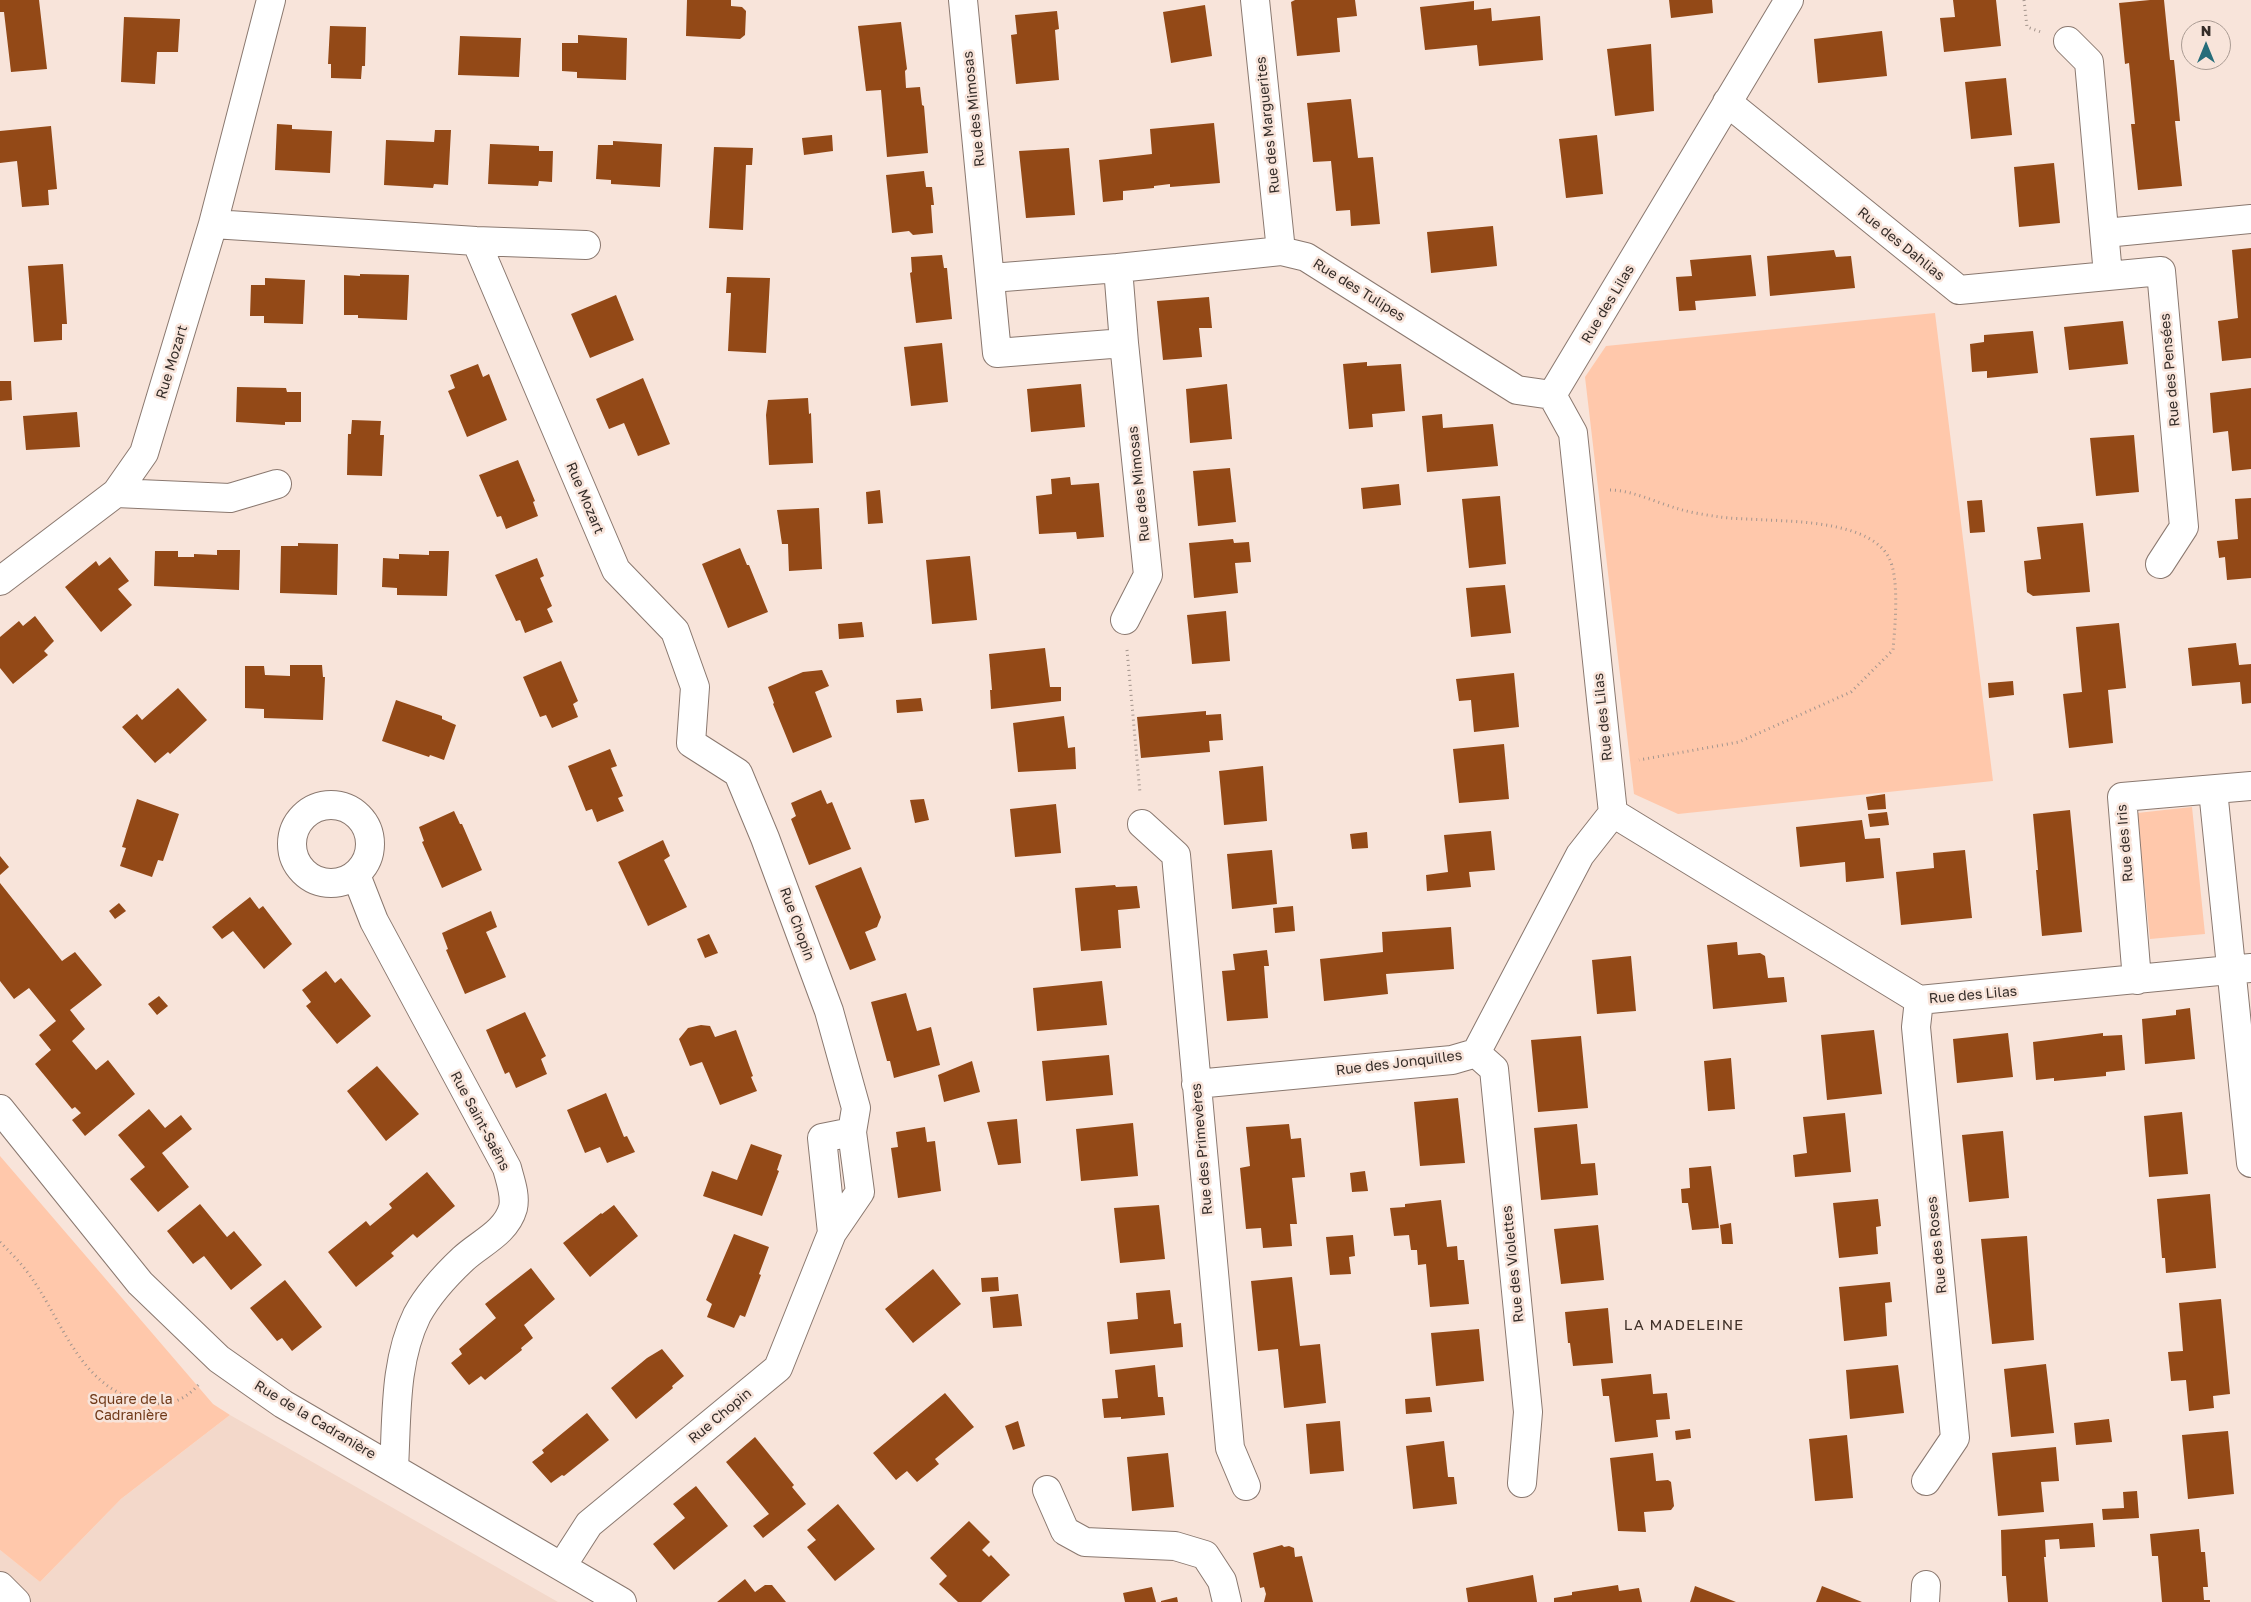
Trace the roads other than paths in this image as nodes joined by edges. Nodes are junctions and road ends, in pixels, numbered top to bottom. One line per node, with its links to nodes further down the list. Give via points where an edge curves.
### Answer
1 (271, 0): 8 (street, Rue Mozart)
2 (963, 0): 15 (street, Rue des Mimosas)
3 (1254, 0): 12 (street, Rue des Marguerites)
4 (1789, 0): 6 (street, Rue des Lilas)
5 (2068, 42): 9 (street, via 2089,62)
6 (1727, 102): 14 (street, Rue des Dahlias, via 1959,290); 17 (street, Rue des Lilas)
7 (2251, 219): 9 (street)
8 (213, 224): 10 (street); 19 (street, Rue Mozart, via 144,453)
9 (2104, 229): 14 (street)
10 (476, 241): 11 (street); 23 (street, Rue Mozart, via 616,570 675,631 695,687)
11 (586, 245)
12 (1281, 251): 13 (street, Rue des Tulipes); 17 (street, Rue des Tulipes, via 1306,257 1516,390)
13 (1118, 268): 15 (street); 16 (street, Rue des Mimosas)
14 (2108, 275): 20 (street, Rue des Pensées, via 2161,271 2184,527)
15 (991, 278): 16 (street, Rue des Mimosas, via 997,352)
16 (1124, 343): 22 (street, Rue des Mimosas, via 1148,574)
17 (1552, 395): 26 (street, Rue des Lilas, via 1573,433)
18 (277, 484): 19 (street, via 230,498)
19 (116, 493): 21 (street, Rue Mozart)
20 (2160, 564)
21 (0, 581)
22 (1125, 620)
23 (691, 743): 41 (street, Rue Chopin, via 738,774 765,838 829,1011 856,1108 852,1132 860,1192 832,1234 778,1368 589,1524)
24 (2251, 786): 25 (street, Rue des Iris)
25 (2213, 790): 29 (street); 30 (street, Rue des Iris, via 2122,796)
26 (1613, 813): 31 (street, Rue des Lilas); 32 (street, Rue des Jonquilles, via 1580,855)
27 (1142, 824): 33 (street, Rue des Primevères, via 1176,855)
28 (356, 875): 36 (street, Rue Saint-Saëns, via 374,921 507,1168 513,1189 513,1207 507,1221 498,1232 462,1259 418,1314 399,1370)
29 (2241, 969): 30 (street, Rue des Lilas); 35 (street)
30 (2137, 980): 31 (street, Rue des Lilas)
31 (1919, 1000): 37 (street, Rue des Roses, via 1916,1027 1955,1438)
32 (1476, 1053): 33 (street, Rue des Jonquilles, via 1452,1060); 38 (street, Rue des Violettes, via 1494,1069 1528,1412)
33 (1196, 1084): 39 (street, Rue des Primevères, via 1230,1448)
34 (0, 1109): 36 (street, Rue de la Cadranière, via 140,1284 219,1359 283,1404)
35 (2251, 1163)
36 (394, 1468): 41 (street, Rue de la Cadranière)
37 (1926, 1481)
38 (1522, 1483)
39 (1246, 1486)
40 (1047, 1490): 45 (street, via 1066,1531 1085,1542 1175,1546 1205,1556 1222,1581)
41 (562, 1566): 44 (street, Rue de la Cadranière)
42 (0, 1586): 43 (street)
43 (16, 1602)
44 (622, 1602)
45 (1226, 1602)

